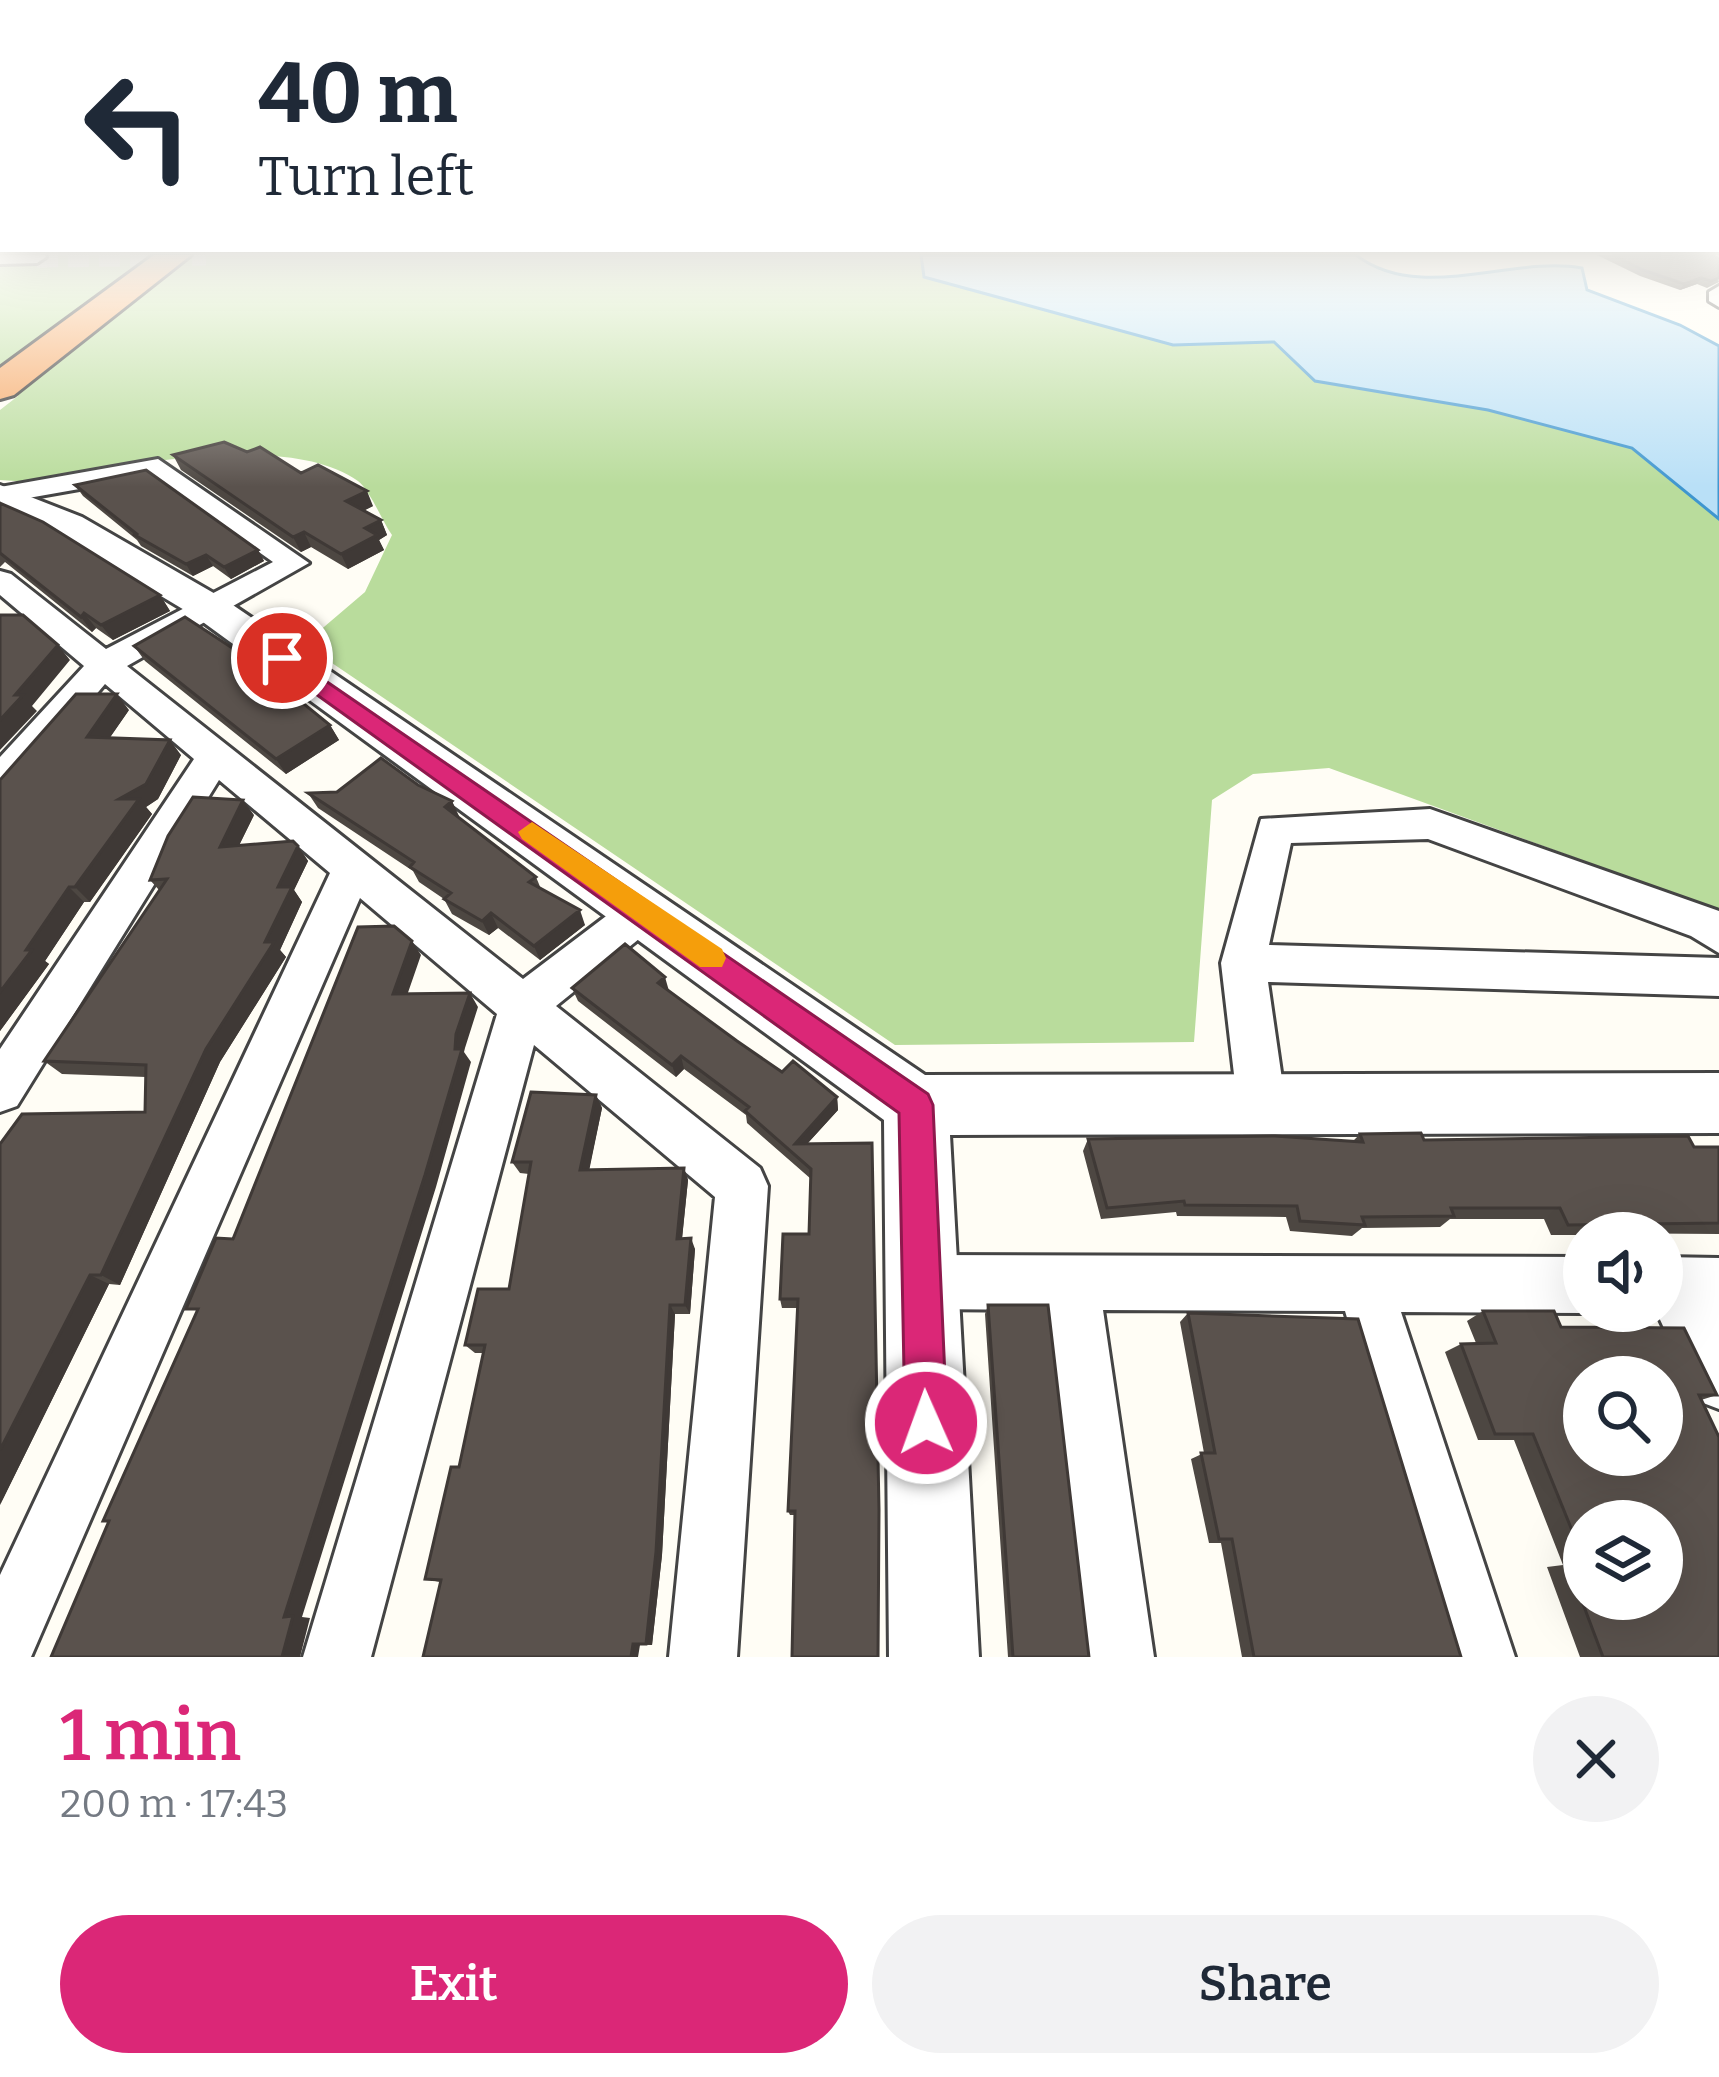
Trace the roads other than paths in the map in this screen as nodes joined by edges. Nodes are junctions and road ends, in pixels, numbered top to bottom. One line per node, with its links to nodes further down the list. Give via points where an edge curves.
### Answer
1 (40, 332): 3 (highway)
2 (72, 332): 4 (highway)
3 (0, 362)
4 (0, 387)
5 (0, 495): 7 (street, via 69,525); 7 (street, via 158,467 295,563)
6 (2, 585): 8 (street)
7 (209, 608): 8 (street); 12 (street)
8 (106, 665): 9 (street); 10 (street)
9 (216, 755): 11 (street); 17 (street)
10 (0, 782)
11 (353, 867): 16 (street); 27 (street)
12 (645, 910): 16 (street); 20 (street)
13 (1719, 935): 14 (street, via 1430,824 1275,829)
14 (1243, 963): 15 (street); 18 (street)
15 (1719, 977)
16 (522, 1006): 28 (street); 29 (street, via 742,1186)
17 (0, 1090)
18 (1261, 1100): 19 (street); 20 (street)
19 (1719, 1102)
20 (916, 1105): 21 (street)
21 (922, 1282): 22 (street); 30 (street)
22 (1072, 1283): 23 (street); 31 (street)
23 (1364, 1283): 24 (street); 32 (street)
24 (1563, 1285)
25 (1684, 1285): 26 (street)
26 (1719, 1380)
27 (0, 1650)
28 (337, 1657)
29 (703, 1657)
30 (934, 1657)
31 (1120, 1657)
32 (1481, 1657)

